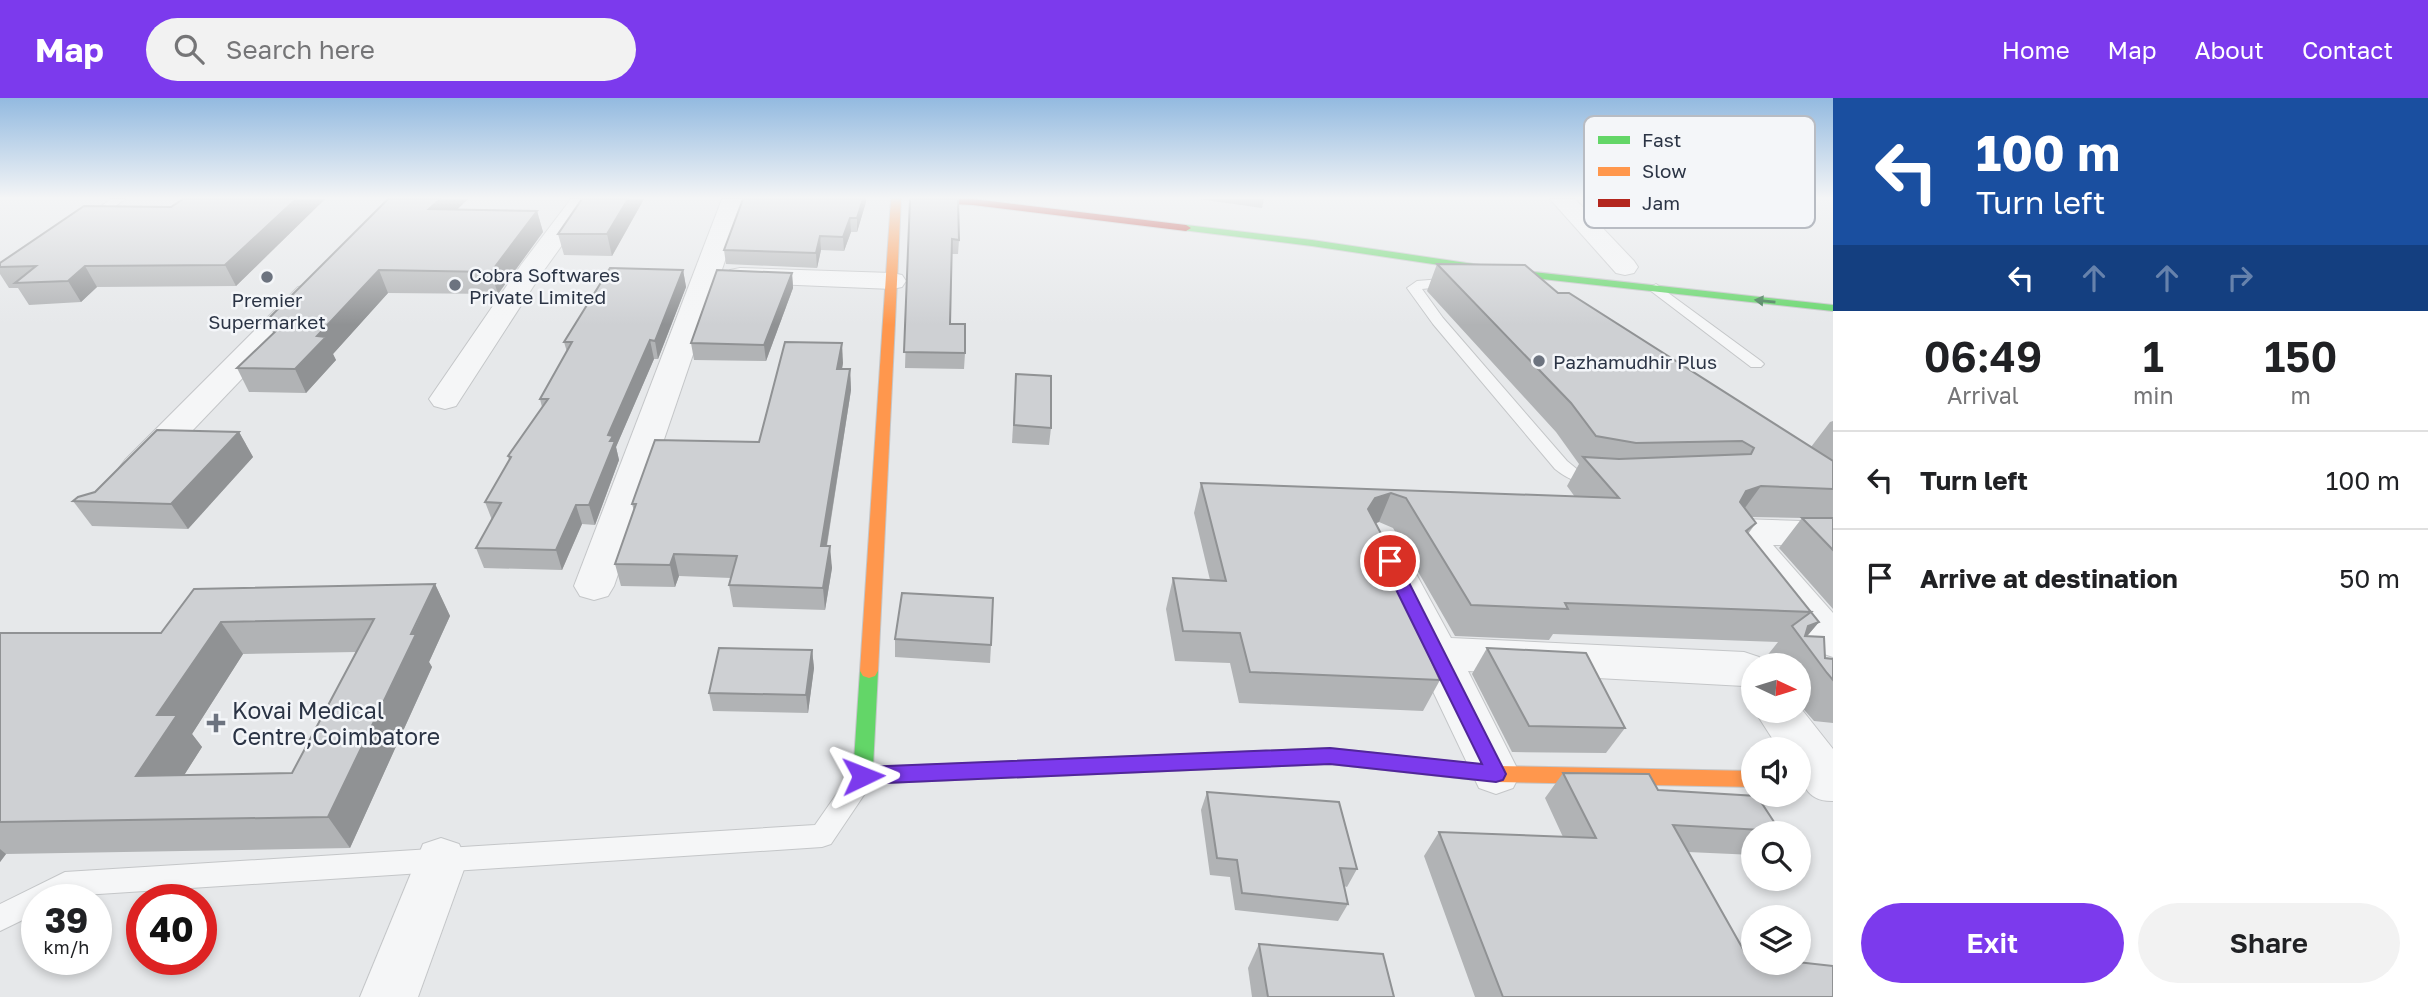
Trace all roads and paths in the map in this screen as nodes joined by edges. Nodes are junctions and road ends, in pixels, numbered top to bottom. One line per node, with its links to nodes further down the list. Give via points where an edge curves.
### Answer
1 (552, 241): 19 (street)
2 (718, 241): 11 (street)
3 (893, 241): 12 (main road)
4 (1287, 241): 6 (main road)
5 (1605, 241): 8 (street)
6 (1457, 264): 10 (main road); 20 (lane, via 1466,278 1417,285 1417,293 1561,465 1585,479)
7 (1597, 264): 8 (main road)
8 (1632, 268)
9 (332, 269): 21 (street)
10 (1507, 272): 14 (main road); 16 (street)
11 (706, 275): 12 (street); 24 (street)
12 (891, 281): 30 (main road)
13 (1777, 285): 15 (main road)
14 (1656, 289): 17 (main road, one-way to 14); 18 (lane)
15 (1833, 292)
16 (1553, 303)
17 (1833, 308)
18 (1756, 364)
19 (444, 400)
20 (1615, 480)
21 (118, 488)
22 (1833, 534): 26 (street, via 1740,531)
23 (1378, 538): 25 (street)
24 (594, 586)
25 (1438, 653): 27 (street); 29 (street)
26 (1825, 661)
27 (1741, 672)
28 (1784, 723): 32 (street)
29 (1496, 774): 30 (main road, via 1330,756); 31 (main road)
30 (863, 776): 33 (lane, via 822,836)
31 (1741, 779)
32 (1821, 783)
33 (441, 861): 34 (lane, via 65,884); 35 (street)
34 (0, 918)
35 (389, 997)

